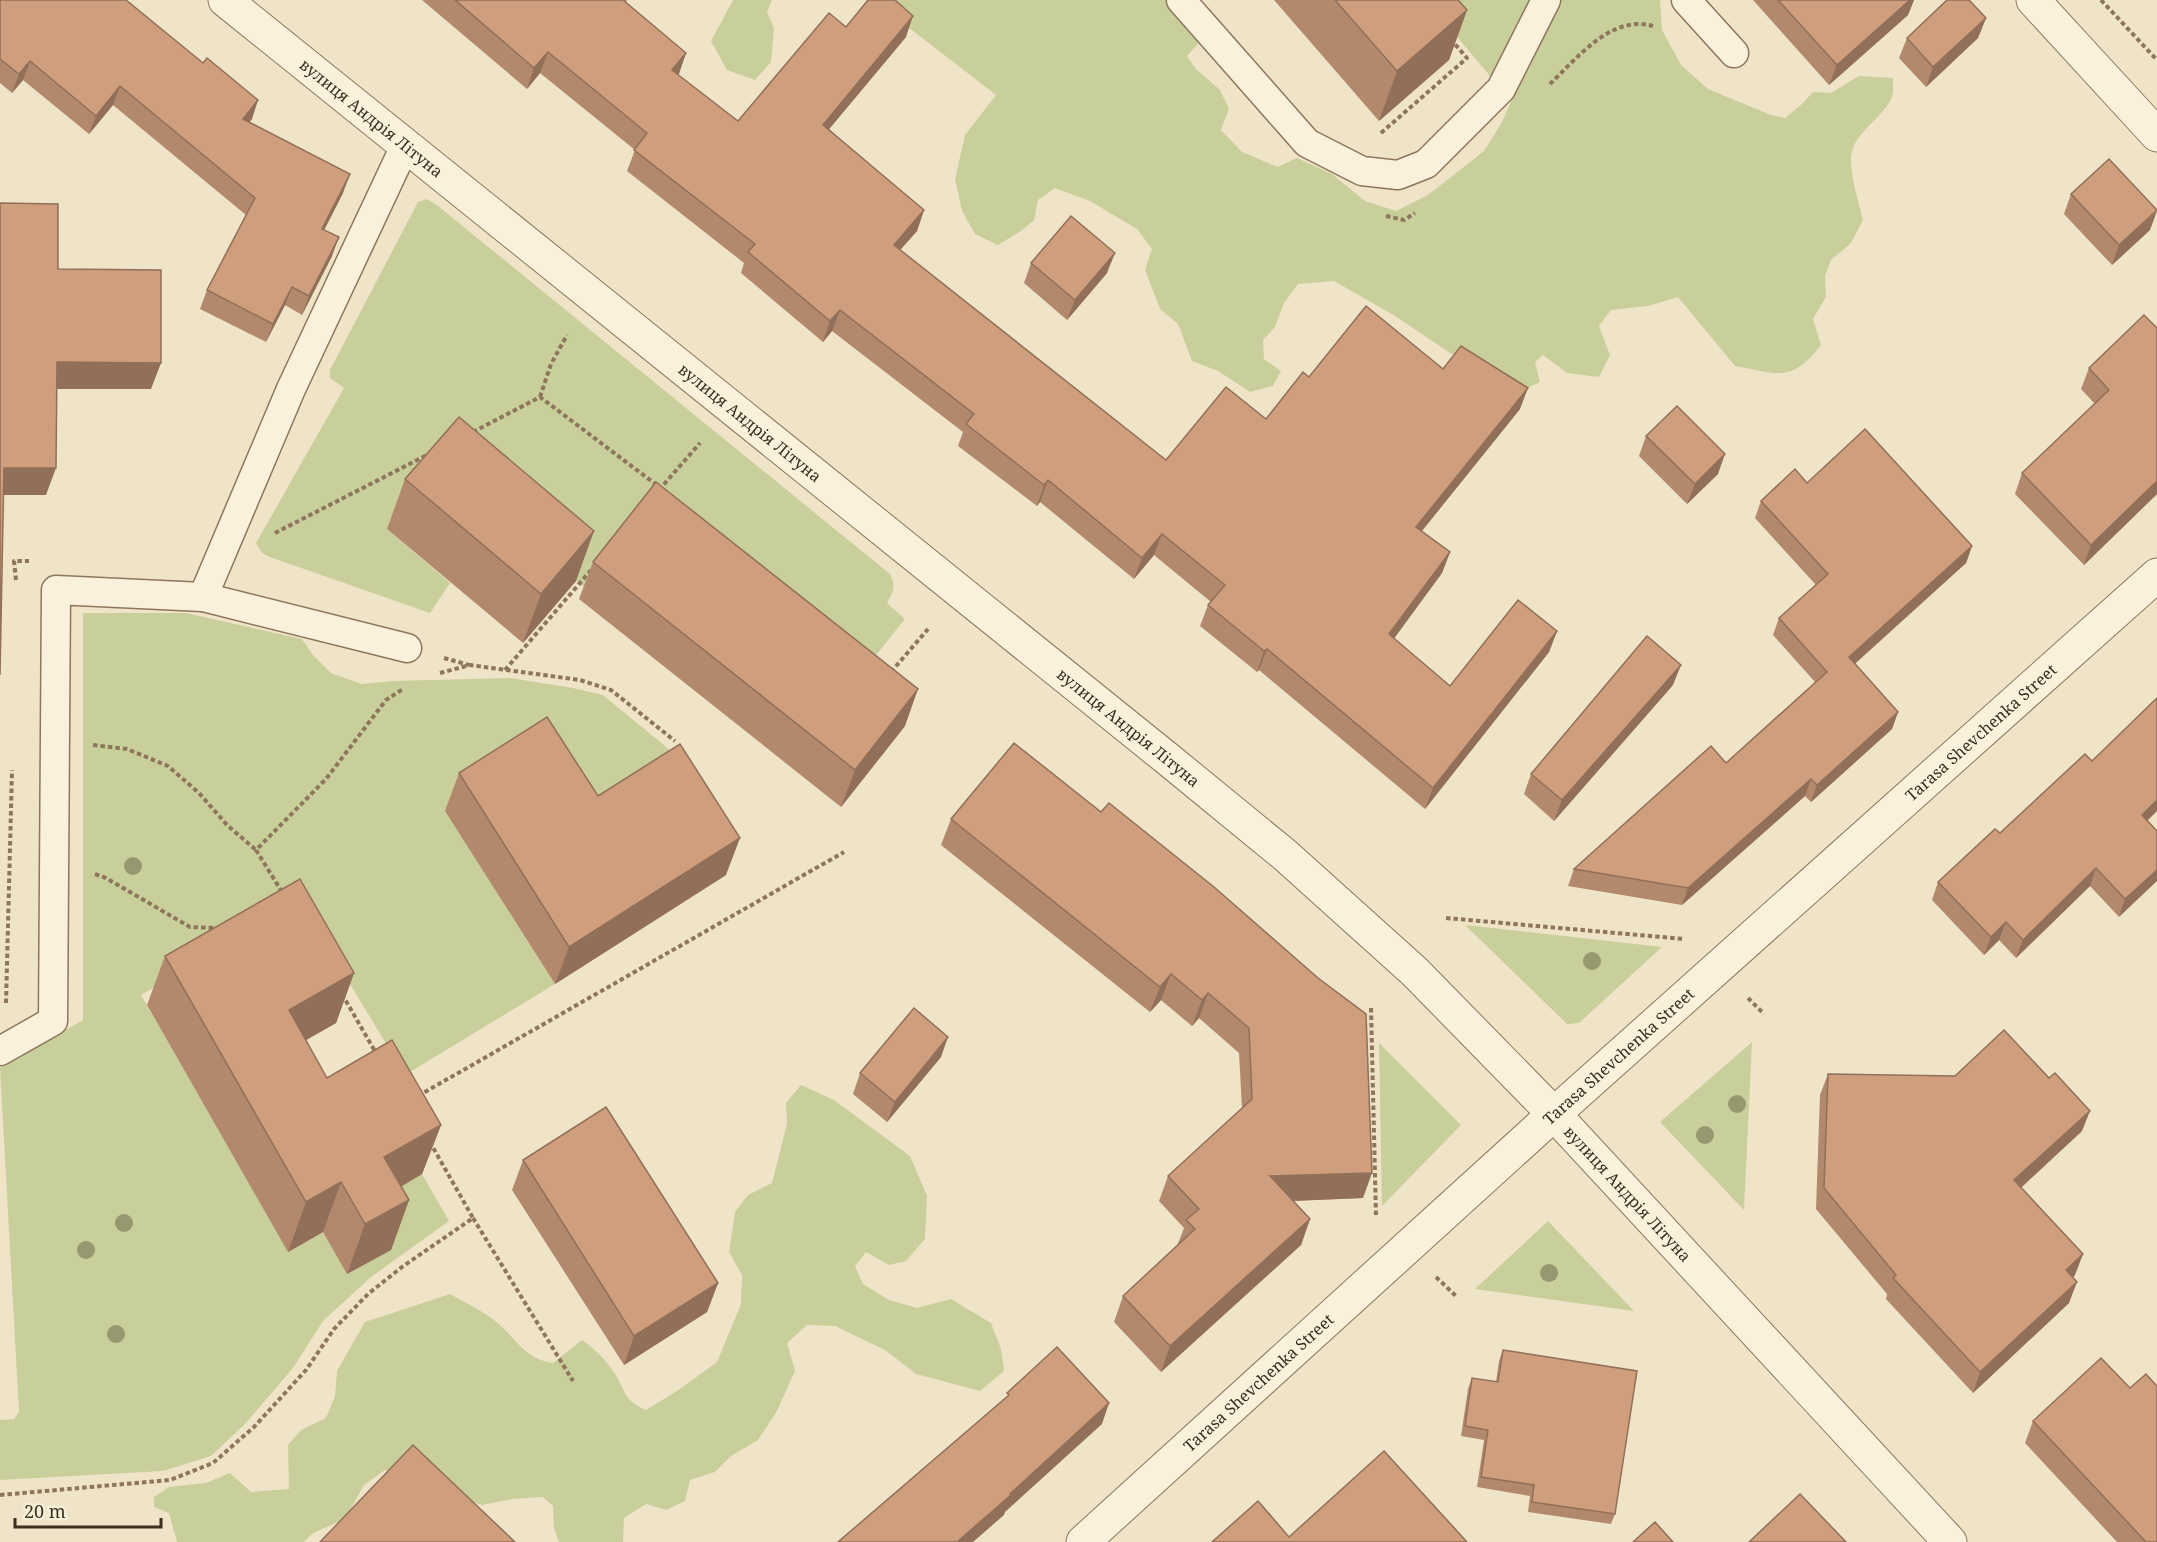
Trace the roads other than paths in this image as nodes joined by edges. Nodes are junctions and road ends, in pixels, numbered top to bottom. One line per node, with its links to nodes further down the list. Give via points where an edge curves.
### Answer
1 (225, 0): 8 (street, вулиця Андрія Літуна)
2 (1181, 0): 3 (lane, via 1308,143 1362,171 1398,175 1426,164 1502,89)
3 (1546, 0)
4 (1686, 0): 6 (lane)
5 (2033, 0): 7 (street)
6 (1734, 53)
7 (2157, 135)
8 (405, 146): 10 (lane, via 291,389); 13 (street, вулиця Андрія Літуна, via 1285,855 1415,972)
9 (2157, 575): 13 (street, Tarasa Shevchenka Street)
10 (203, 597): 11 (lane); 12 (lane, via 56,590 53,1021)
11 (406, 648)
12 (0, 1051)
13 (1554, 1114): 14 (street, Tarasa Shevchenka Street); 15 (street, вулиця Андрія Літуна)
14 (1083, 1542)
15 (1950, 1542)

